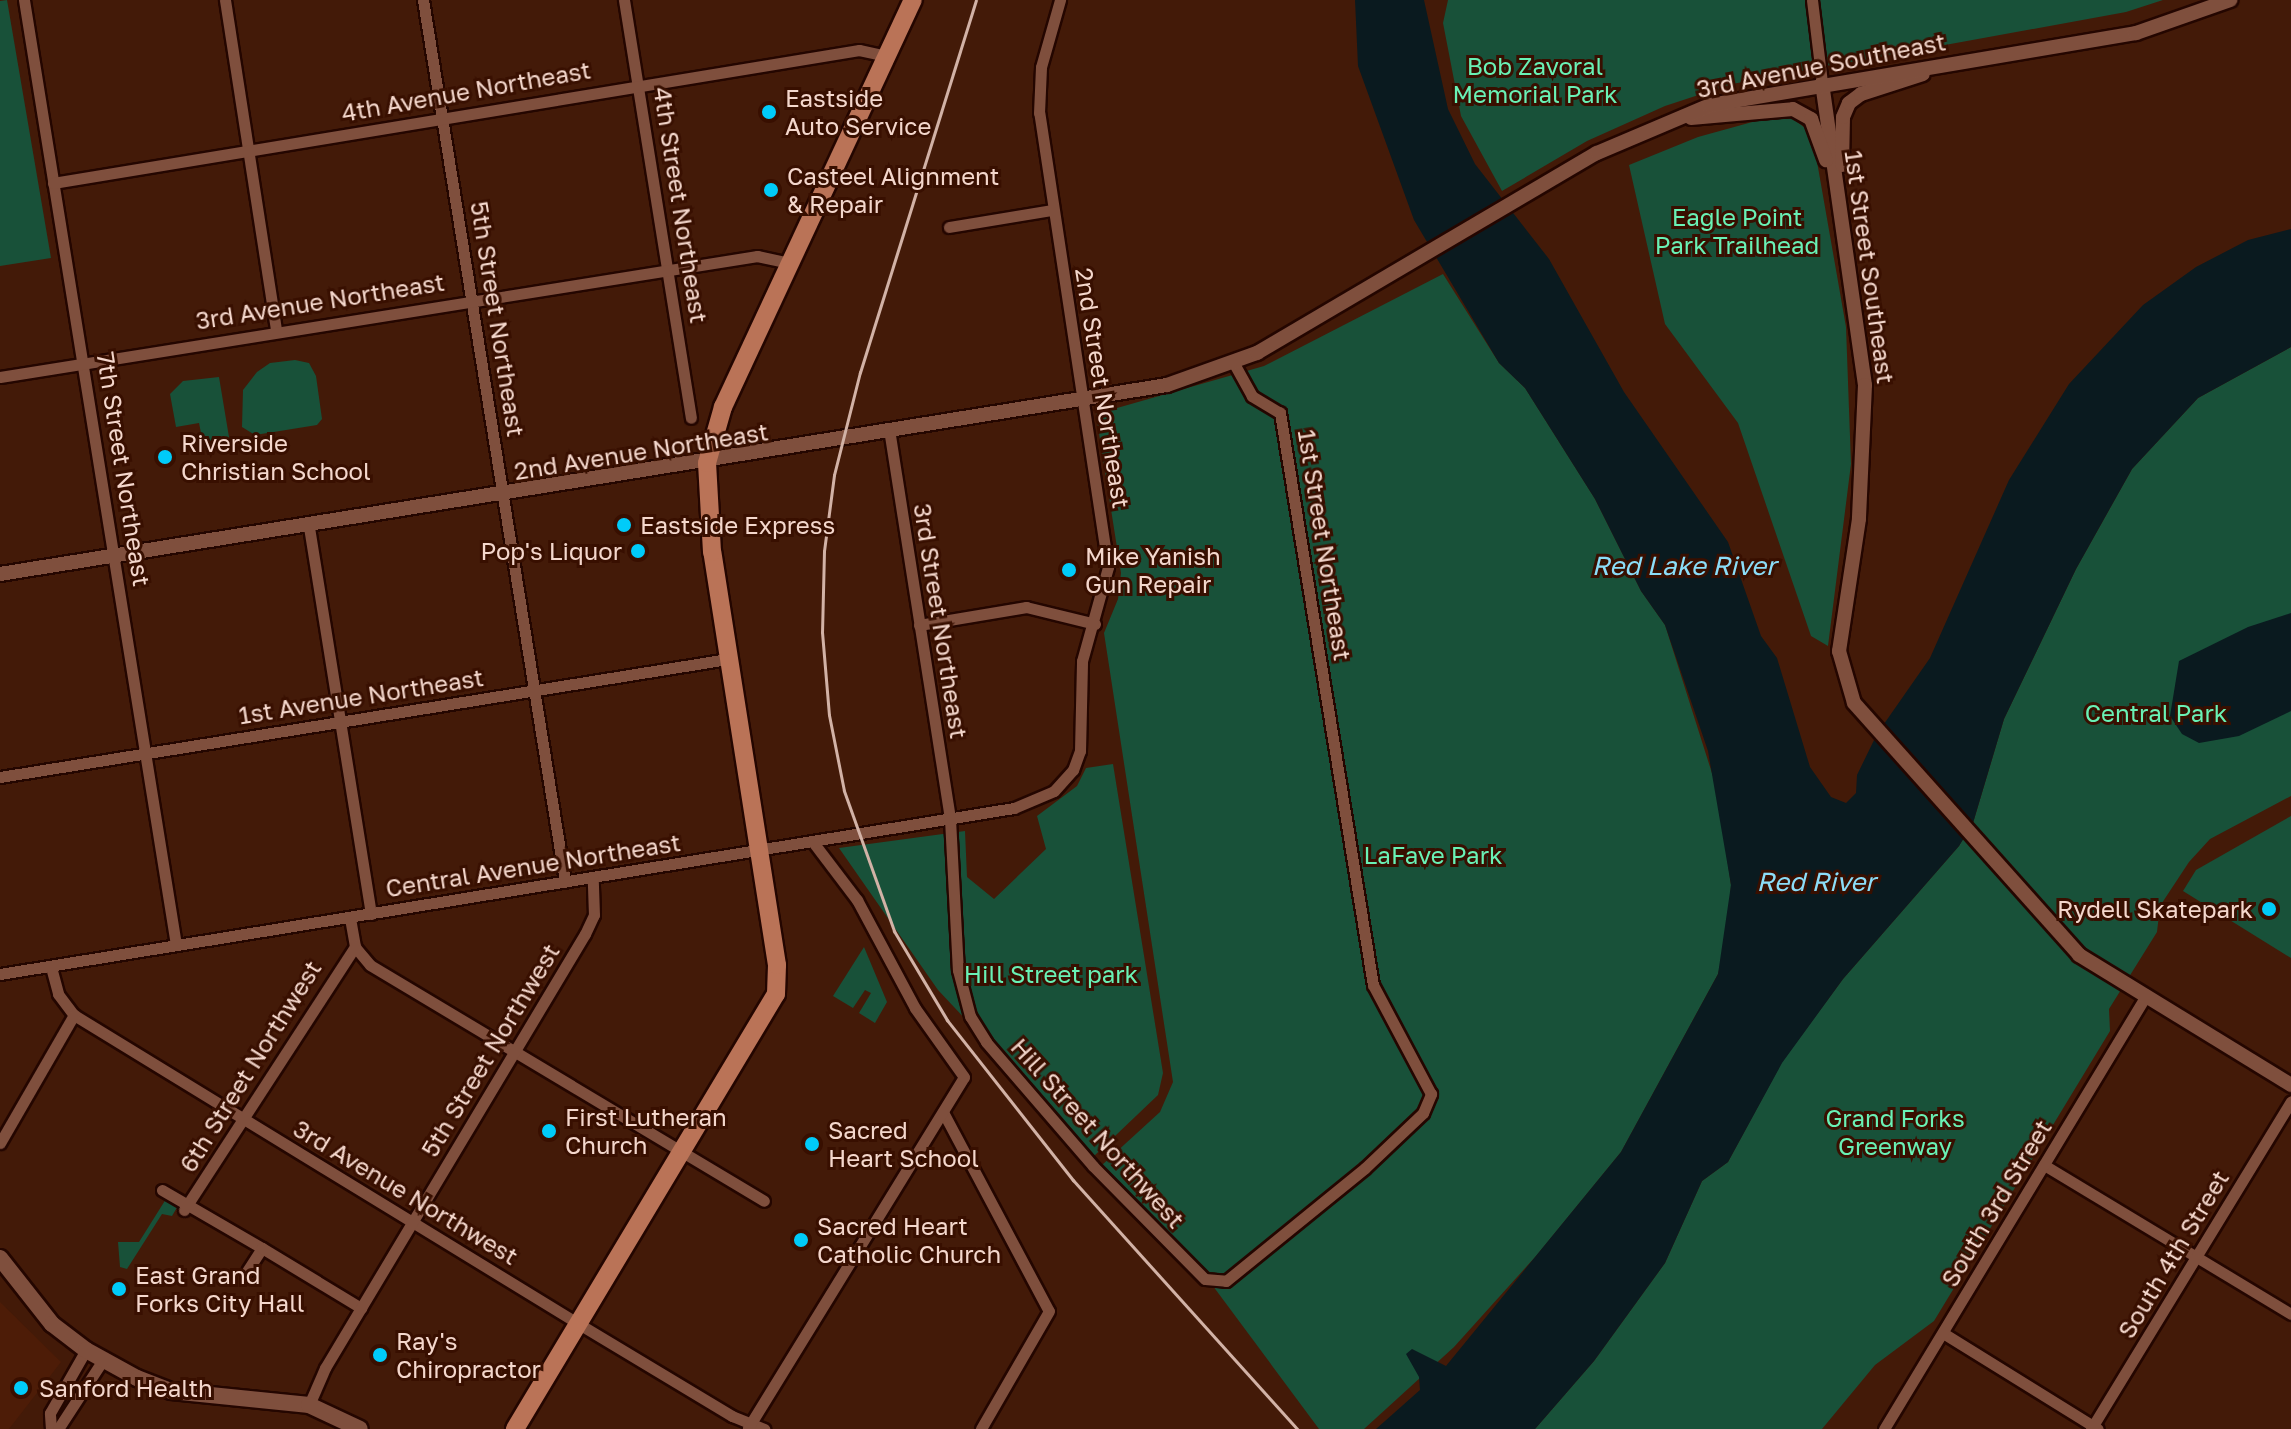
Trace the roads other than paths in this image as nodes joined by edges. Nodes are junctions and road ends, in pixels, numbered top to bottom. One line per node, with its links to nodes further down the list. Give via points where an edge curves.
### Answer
1 (24, 0): 16 (street, 7th Street Northeast)
2 (225, 0): 15 (street)
3 (423, 0): 14 (street, 5th Street Northeast)
4 (624, 0): 12 (street, 4th Street Northeast)
5 (913, 0): 9 (main road)
6 (1060, 0): 17 (street, 2nd Street Northeast, via 1039,88)
7 (1812, 0): 11 (street, 1st Street Southeast)
8 (2230, 0): 10 (street, 3rd Avenue Southeast, via 2136,33)
9 (887, 56): 12 (street, 4th Avenue Northeast, via 859,50); 20 (main road)
10 (1969, 60): 11 (street, 3rd Avenue Southeast); 18 (street, via 1861,94 1849,103 1841,134)
11 (1822, 83): 13 (street, 3rd Avenue Southeast); 18 (street, 1st Street Southeast)
12 (637, 84): 14 (street, 4th Avenue Northeast); 21 (street, 4th Street Northeast)
13 (1727, 108): 18 (street, via 1786,108 1811,119); 24 (street, 3rd Avenue Southeast, via 1667,121 1597,153)
14 (443, 116): 15 (street, 4th Avenue Northeast); 22 (street, 5th Street Northeast)
15 (248, 150): 16 (street, 4th Avenue Northeast); 23 (street)
16 (53, 183): 26 (street, 7th Street Northeast)
17 (1052, 210): 19 (street); 28 (street, 2nd Street Northeast)
18 (1842, 213): 55 (street, 1st Street Southeast, via 1865,385 1859,519 1840,668 1869,723 2079,955)
19 (949, 227)
20 (790, 263): 21 (street, 3rd Avenue Northeast, via 766,255); 31 (main road, via 719,417)
21 (667, 270): 22 (street, 3rd Avenue Northeast); 29 (street, 4th Street Northeast)
22 (473, 299): 23 (street, 3rd Avenue Northeast); 32 (street, 5th Street Northeast)
23 (276, 330): 26 (street, 3rd Avenue Northeast)
24 (1279, 338): 25 (street, 2nd Avenue Northeast)
25 (1234, 363): 28 (street, 2nd Avenue Northeast, via 1167,385); 73 (street, 1st Street Northeast, via 1252,396 1280,413 1373,985 1431,1094 1423,1113 1250,1267 1226,1281)
26 (84, 364): 27 (street, 3rd Avenue Northeast); 34 (street, 7th Street Northeast)
27 (0, 377)
28 (1083, 400): 30 (street, 2nd Avenue Northeast); 36 (street, 2nd Street Northeast, via 1108,567)
29 (691, 418)
30 (889, 429): 31 (street, 2nd Avenue Northeast); 37 (street, 3rd Street Northeast)
31 (707, 463): 32 (street, 2nd Avenue Northeast); 38 (main road, via 712,552)
32 (503, 494): 33 (street, 2nd Avenue Northeast); 39 (street, 5th Street Northeast)
33 (309, 527): 34 (street, 2nd Avenue Northeast); 40 (street)
34 (116, 557): 35 (street, 2nd Avenue Northeast); 41 (street, 7th Street Northeast)
35 (0, 574)
36 (1095, 624): 37 (street, via 1026,607); 43 (street, 2nd Street Northeast, via 1081,674 1080,751)
37 (919, 625): 44 (street, 3rd Street Northeast)
38 (728, 659): 39 (street, 1st Avenue Northeast); 46 (main road)
39 (535, 690): 40 (street, 1st Avenue Northeast); 48 (street, 5th Street Northeast)
40 (339, 722): 41 (street, 1st Avenue Northeast); 49 (street)
41 (146, 754): 42 (street, 1st Avenue Northeast); 51 (street, 7th Street Northeast)
42 (0, 777)
43 (1065, 779): 44 (street, Central Avenue Northeast, via 1031,803)
44 (950, 819): 45 (street, Central Avenue Northeast); 73 (street, Hill Street Northwest, via 958,970 970,1016 1079,1151)
45 (813, 842): 46 (street, Central Avenue Northeast); 60 (street, via 857,900 915,1008 964,1077)
46 (760, 850): 47 (street, Central Avenue Northeast); 63 (main road, via 777,965 776,994)
47 (593, 878): 48 (street, Central Avenue Northeast); 57 (street, 5th Street Northwest, via 591,922)
48 (565, 882): 49 (street, Central Avenue Northeast)
49 (371, 914): 50 (street, Central Avenue Northeast)
50 (350, 918): 51 (street, Central Avenue Northeast); 52 (street)
51 (176, 945): 53 (street, Central Avenue Northeast)
52 (355, 947): 57 (street, via 370,965); 61 (street, 6th Street Northwest)
53 (51, 967): 54 (street, Central Avenue Northeast); 56 (street, 3rd Avenue Northwest, via 58,994)
54 (0, 974)
55 (2144, 999): 58 (street, 1st Street Southeast); 64 (street, South 3rd Street)
56 (74, 1015): 61 (street, 3rd Avenue Northwest); 62 (street)
57 (513, 1053): 63 (street); 68 (street, 5th Street Northwest)
58 (2291, 1085)
59 (2291, 1101): 71 (street, South 4th Street)
60 (943, 1112): 81 (street); 88 (street, via 1048,1306 1048,1316)
61 (245, 1119): 67 (street, 6th Street Northwest); 68 (street, 3rd Avenue Northwest)
62 (0, 1143)
63 (682, 1156): 66 (street); 76 (main road)
64 (2044, 1165): 71 (street); 77 (street, South 3rd Street)
65 (162, 1190): 67 (street)
66 (764, 1201)
67 (186, 1207): 69 (street)
68 (413, 1222): 74 (street, 5th Street Northwest); 76 (street, 3rd Avenue Northwest)
69 (262, 1248): 72 (street); 74 (street)
70 (0, 1258): 78 (main road, via 24,1295)
71 (2196, 1258): 75 (street); 82 (street, South 4th Street)
72 (247, 1271)
73 (1205, 1279)
74 (361, 1308): 80 (street, 5th Street Northwest)
75 (2291, 1314)
76 (579, 1324): 81 (street, 3rd Avenue Northwest); 86 (main road)
77 (1943, 1333): 82 (street); 89 (street, South 3rd Street)
78 (86, 1350): 79 (main road); 83 (street, via 50,1413)
79 (103, 1360): 80 (main road, via 171,1391); 84 (street, via 68,1422)
80 (309, 1405): 85 (main road)
81 (749, 1426): 87 (street, 3rd Avenue Northwest)
82 (2094, 1428)
83 (51, 1429)
84 (58, 1429)
85 (360, 1429)
86 (515, 1429)
87 (765, 1429)
88 (981, 1429)
89 (1884, 1429)

